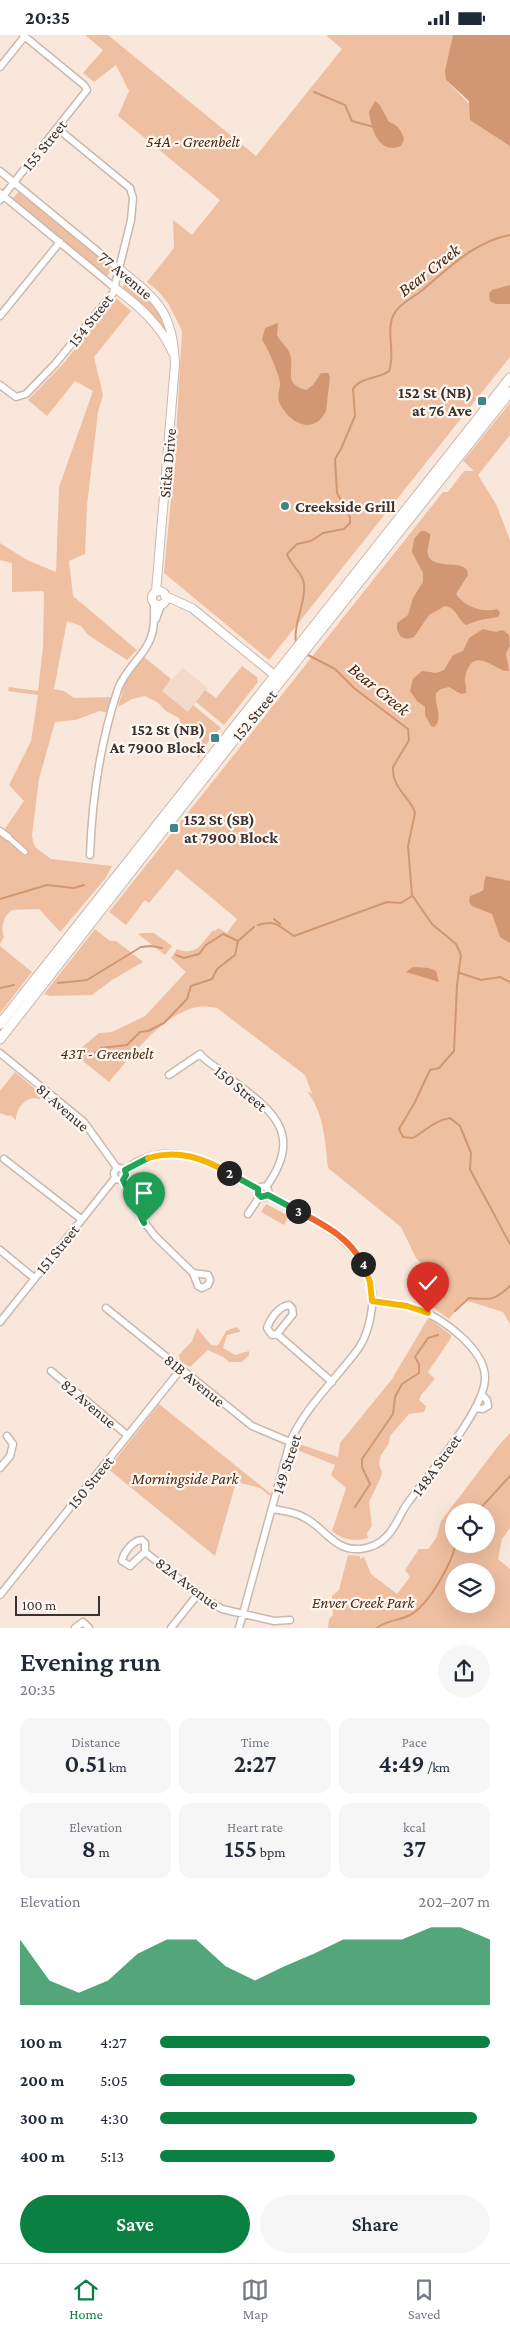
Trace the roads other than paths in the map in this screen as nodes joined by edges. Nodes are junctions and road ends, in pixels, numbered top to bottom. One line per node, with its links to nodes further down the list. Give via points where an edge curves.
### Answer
1 (24, 36): 2 (street); 3 (street, 155 Street, via 87,90)
2 (0, 67)
3 (57, 128): 5 (street, 155 Street); 8 (street, 154 Street, via 132,193 131,220)
4 (0, 171): 5 (street, 77 Avenue)
5 (14, 182): 6 (street, 155 Street); 8 (street, 77 Avenue)
6 (1, 196): 7 (street, 77 Avenue)
7 (60, 242): 9 (street, 77 Avenue); 10 (street)
8 (119, 269): 9 (street, 154 Street); 11 (street, 77 Avenue, via 150,293 162,309 172,332)
9 (115, 288): 11 (street, 77 Avenue, via 152,319); 13 (street, 154 Street, via 55,364 26,394 16,397)
10 (0, 316)
11 (175, 357): 15 (street, Sitka Drive, via 159,569)
12 (510, 378): 16 (main road, 152 Street, via 304,638)
13 (0, 385)
14 (510, 392): 16 (main road, 152 Street, via 309,647)
15 (160, 598): 17 (street, via 186,605); 22 (street, via 150,640 123,678 111,715 91,818)
16 (295, 657): 17 (main road, 152 Street); 18 (main road, 152 Street)
17 (274, 675): 18 (street); 23 (main road, 152 Street)
18 (282, 681): 24 (main road, 152 Street)
19 (0, 831): 20 (street)
20 (8, 837): 21 (street)
21 (26, 852)
22 (90, 855)
23 (0, 1024)
24 (0, 1039)
25 (0, 1053): 28 (street, 81 Avenue, via 84,1122)
26 (169, 1075): 32 (street, 150 Street, via 200,1054 270,1111 282,1132 284,1150 279,1167)
27 (4, 1159): 36 (street)
28 (117, 1168): 29 (street); 30 (street)
29 (125, 1170): 31 (street); 33 (street, via 152,1157 182,1154 209,1162)
30 (115, 1178): 31 (street); 36 (street, 151 Street)
31 (123, 1180): 38 (street, via 148,1229)
32 (266, 1187): 33 (street, via 262,1186); 34 (street)
33 (259, 1193): 34 (street, via 264,1198); 35 (street)
34 (268, 1195): 40 (street, 149 Street, via 332,1230 348,1243 365,1268)
35 (248, 1214)
36 (81, 1219): 39 (street, 151 Street)
37 (0, 1250): 39 (street)
38 (193, 1273)
39 (34, 1277): 42 (street, 151 Street)
40 (372, 1301): 46 (street, 149 Street, via 364,1339); 47 (street, 148A Street, via 407,1306 430,1315 470,1345 482,1362 485,1378)
41 (106, 1308): 44 (street, 81B Avenue)
42 (0, 1322)
43 (276, 1334): 43 (street, via 293,1312 289,1305 282,1307 268,1326 268,1332); 46 (street)
44 (181, 1369): 49 (street, 150 Street); 51 (street, 81B Avenue, via 256,1429)
45 (51, 1371): 49 (street, 82 Avenue)
46 (332, 1382): 51 (street, 149 Street, via 304,1417)
47 (482, 1395): 48 (street, 148A Street); 48 (street, via 488,1406)
48 (475, 1408): 53 (street, 148A Street, via 390,1533 376,1544 358,1549 338,1544 302,1516)
49 (127, 1435): 56 (street, 150 Street)
50 (7, 1436): 52 (street, via 13,1444 12,1451)
51 (290, 1442): 53 (street, 149 Street)
52 (0, 1468)
53 (273, 1509): 57 (street, 149 Street)
54 (146, 1553): 55 (street, 82A Avenue)
55 (198, 1594): 57 (street, 82A Avenue, via 222,1609); 61 (street)
56 (0, 1595)
57 (242, 1615): 58 (street, 82A Avenue); 62 (street, 149 Street)
58 (290, 1621)
59 (76, 1628): 60 (street, via 83,1622)
60 (89, 1628)
61 (170, 1628)
62 (239, 1628)

